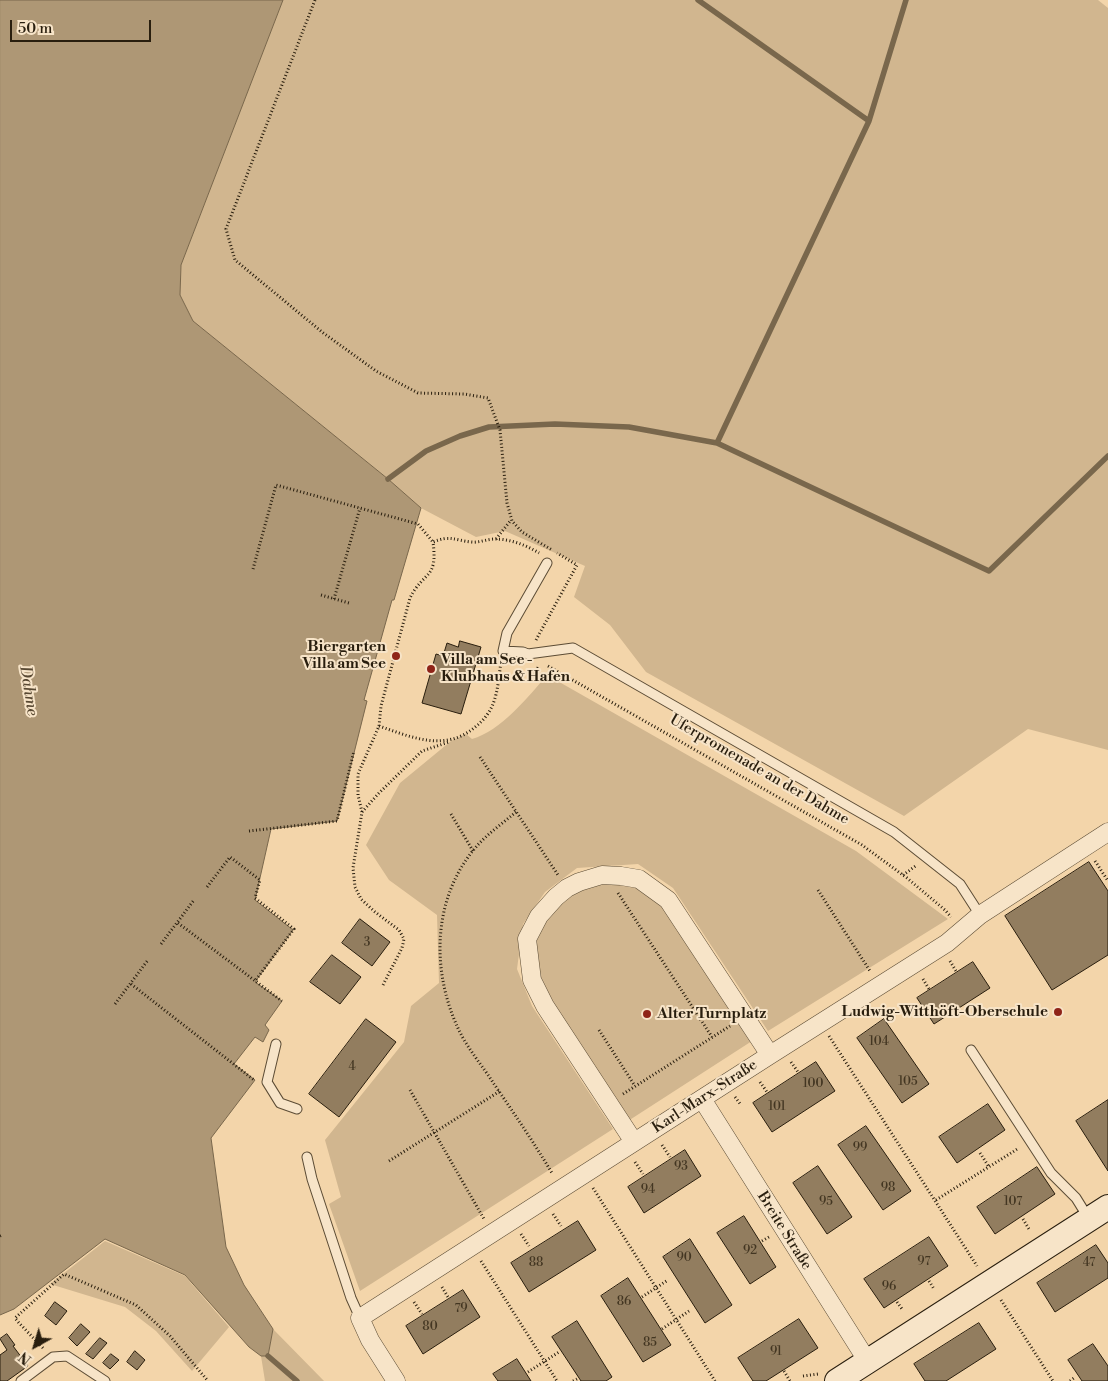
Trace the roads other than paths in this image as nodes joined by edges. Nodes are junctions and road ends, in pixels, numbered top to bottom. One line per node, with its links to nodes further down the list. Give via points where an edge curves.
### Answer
1 (548, 563): 3 (lane, Uferpromenade an der Dahme, via 507,633 503,651 528,654 573,648 894,832 960,884)
2 (1108, 832): 3 (street, Karl-Marx-Straße)
3 (980, 915): 6 (street, Karl-Marx-Straße, via 947,944)
4 (276, 1044): 8 (lane, via 267,1082 280,1103)
5 (971, 1050): 11 (lane, via 1051,1173 1076,1198)
6 (770, 1055): 7 (street, Karl-Marx-Straße); 9 (street, via 668,900 639,879 621,876 602,875 567,888 539,916 526,939 532,980 545,1006 608,1103)
7 (702, 1099): 9 (street, Karl-Marx-Straße); 13 (street, Breite Straße)
8 (297, 1109)
9 (633, 1150): 12 (street, Karl-Marx-Straße, via 584,1174)
10 (307, 1157): 12 (lane)
11 (1099, 1213): 13 (main road)
12 (360, 1318): 16 (street)
13 (868, 1362): 17 (main road)
14 (21, 1381): 15 (lane, via 53,1357 67,1356)
15 (105, 1381)
16 (396, 1381)
17 (837, 1381)

